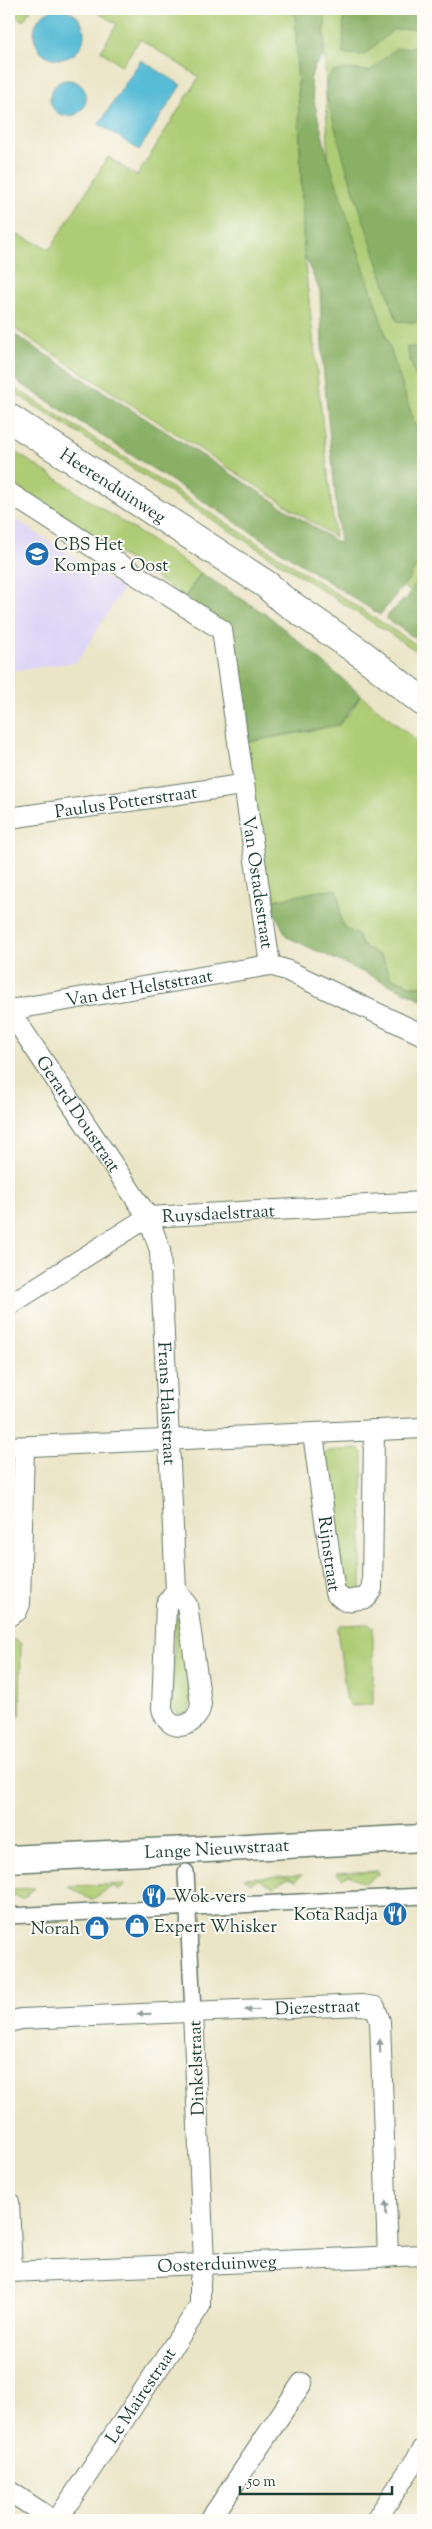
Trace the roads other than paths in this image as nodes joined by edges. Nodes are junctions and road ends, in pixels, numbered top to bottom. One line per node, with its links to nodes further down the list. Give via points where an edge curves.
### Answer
1 (9, 418): 3 (main road, Heerenduinweg)
2 (9, 493): 6 (street, Van Ostadestraat, via 222,630)
3 (267, 585): 4 (main road, Heerenduinweg, via 285,590); 5 (main road, Heerenduinweg)
4 (423, 677)
5 (423, 702)
6 (242, 785): 7 (street, Paulus Potterstraat); 8 (street, Van Ostadestraat)
7 (9, 818)
8 (270, 965): 9 (street, Van der Helststraat); 10 (street, Van Ostadestraat)
9 (9, 1010): 12 (street, Gerard Doustraat)
10 (423, 1035)
11 (423, 1202): 12 (street, Ruysdaelstraat)
12 (148, 1217): 13 (street, Ruysdaelstraat); 17 (street, Frans Halsstraat, via 160,1250)
13 (9, 1305)
14 (423, 1428): 15 (street)
15 (374, 1430): 16 (street); 16 (street, Rijnstraat, via 372,1588 361,1600 345,1600 335,1593)
16 (313, 1434): 17 (street)
17 (169, 1440): 18 (street); 19 (street, Frans Halsstraat)
18 (17, 1447): 20 (street, via 20,1604 17,1611)
19 (176, 1591): 19 (street, Frans Halsstraat, via 166,1605 162,1708 167,1721 183,1725 195,1720 200,1714 201,1704 187,1605)
20 (9, 1616)
21 (423, 1838): 22 (street, Lange Nieuwstraat)
22 (9, 1859)
23 (186, 1872): 25 (street, Dinkelstraat)
24 (423, 1896): 25 (street)
25 (188, 1907): 26 (street); 27 (street, Dinkelstraat)
26 (9, 1916)
27 (193, 2012): 28 (street, Diezestraat, one-way to 28); 31 (street, Diezestraat, one-way to 27, via 380,2021 375,2007); 32 (street, Dinkelstraat)
28 (9, 2022)
29 (9, 2202): 33 (street)
30 (423, 2255): 31 (street, Oosterduinweg)
31 (388, 2257): 32 (street, Oosterduinweg)
32 (204, 2263): 33 (street, Oosterduinweg); 38 (street, Le Mairestraat, via 199,2310)
33 (10, 2272)
34 (302, 2382): 39 (street)
35 (423, 2449): 40 (street)
36 (9, 2491): 37 (street)
37 (53, 2520)
38 (57, 2520)
39 (210, 2520)
40 (376, 2520)

